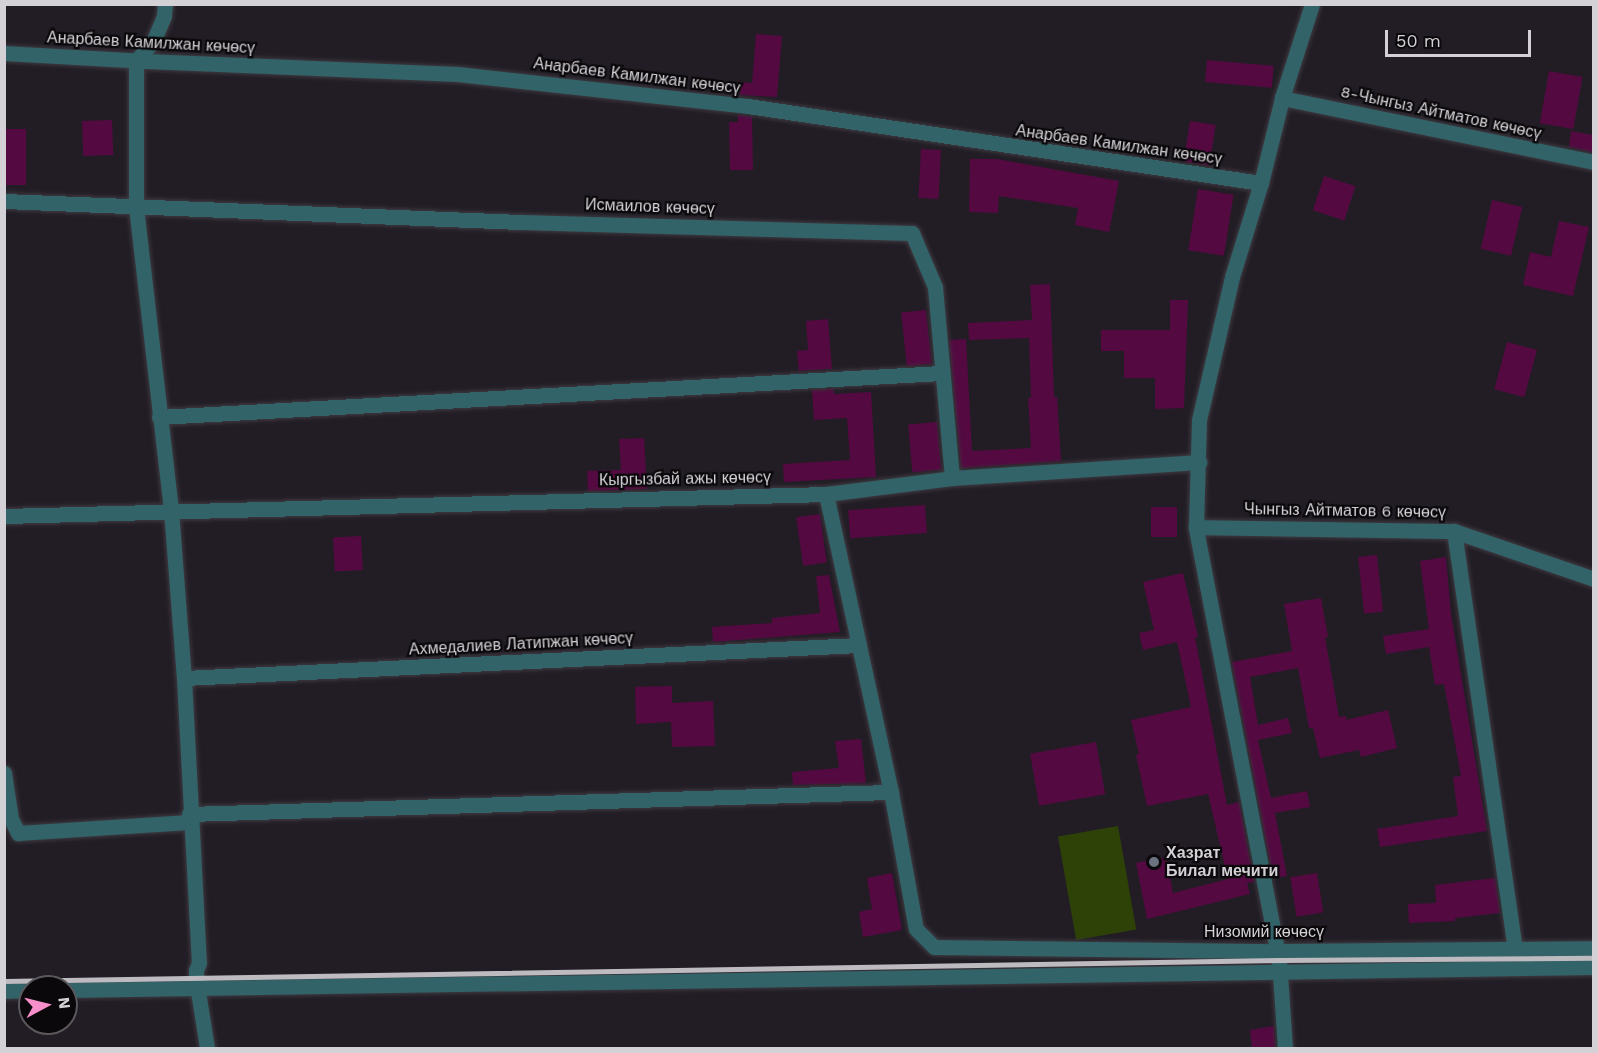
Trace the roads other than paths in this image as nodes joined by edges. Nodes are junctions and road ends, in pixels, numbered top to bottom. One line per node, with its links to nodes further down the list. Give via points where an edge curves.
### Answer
1 (165, 4): 4 (street, via 154,40)
2 (1312, 4): 5 (street)
3 (4, 53): 4 (street, Анарбаев Камилжан көчөсү)
4 (136, 61): 7 (street, Анарбаев Камилжан көчөсү, via 458,74 554,84 748,106); 9 (street)
5 (1282, 98): 6 (street, 8-Чынгыз Айтматов көчөсү); 7 (street)
6 (1593, 162)
7 (1261, 183): 12 (street, via 1232,277 1199,420)
8 (4, 201): 9 (street)
9 (136, 207): 10 (street, Исмаилов көчөсү, via 912,232 935,288); 11 (street)
10 (942, 373): 11 (street); 13 (street, Исмаилов көчөсү)
11 (159, 417): 15 (street)
12 (1199, 462): 13 (street, Кыргызбай ажы көчөсү); 17 (street)
13 (952, 478): 14 (street, Кыргызбай ажы көчөсү)
14 (826, 494): 15 (street, Кыргызбай ажы көчөсү); 20 (street)
15 (171, 510): 16 (street, Кыргызбай ажы көчөсү); 21 (street)
16 (4, 516)
17 (1196, 527): 18 (street, Чынгыз Айтматов 6 көчөсү); 27 (street)
18 (1454, 531): 19 (street, Чынгыз Айтматов 6 көчөсү); 25 (street)
19 (1593, 579)
20 (860, 645): 21 (street, Ахмедалиев Латипжан көчөсү); 23 (street)
21 (184, 678): 24 (street)
22 (4, 772): 24 (street, via 11,819 18,833)
23 (891, 792): 24 (street); 27 (street, Низомий көчөсү, via 916,928 934,947)
24 (189, 818): 30 (street)
25 (1515, 948): 26 (street, Низомий көчөсү); 27 (street, Низомий көчөсү)
26 (1593, 948)
27 (1277, 951): 29 (street)
28 (1593, 967): 29 (street)
29 (1279, 971): 30 (street); 33 (street)
30 (198, 988): 31 (street); 32 (street)
31 (78, 990)
32 (207, 1048)
33 (1285, 1048)

